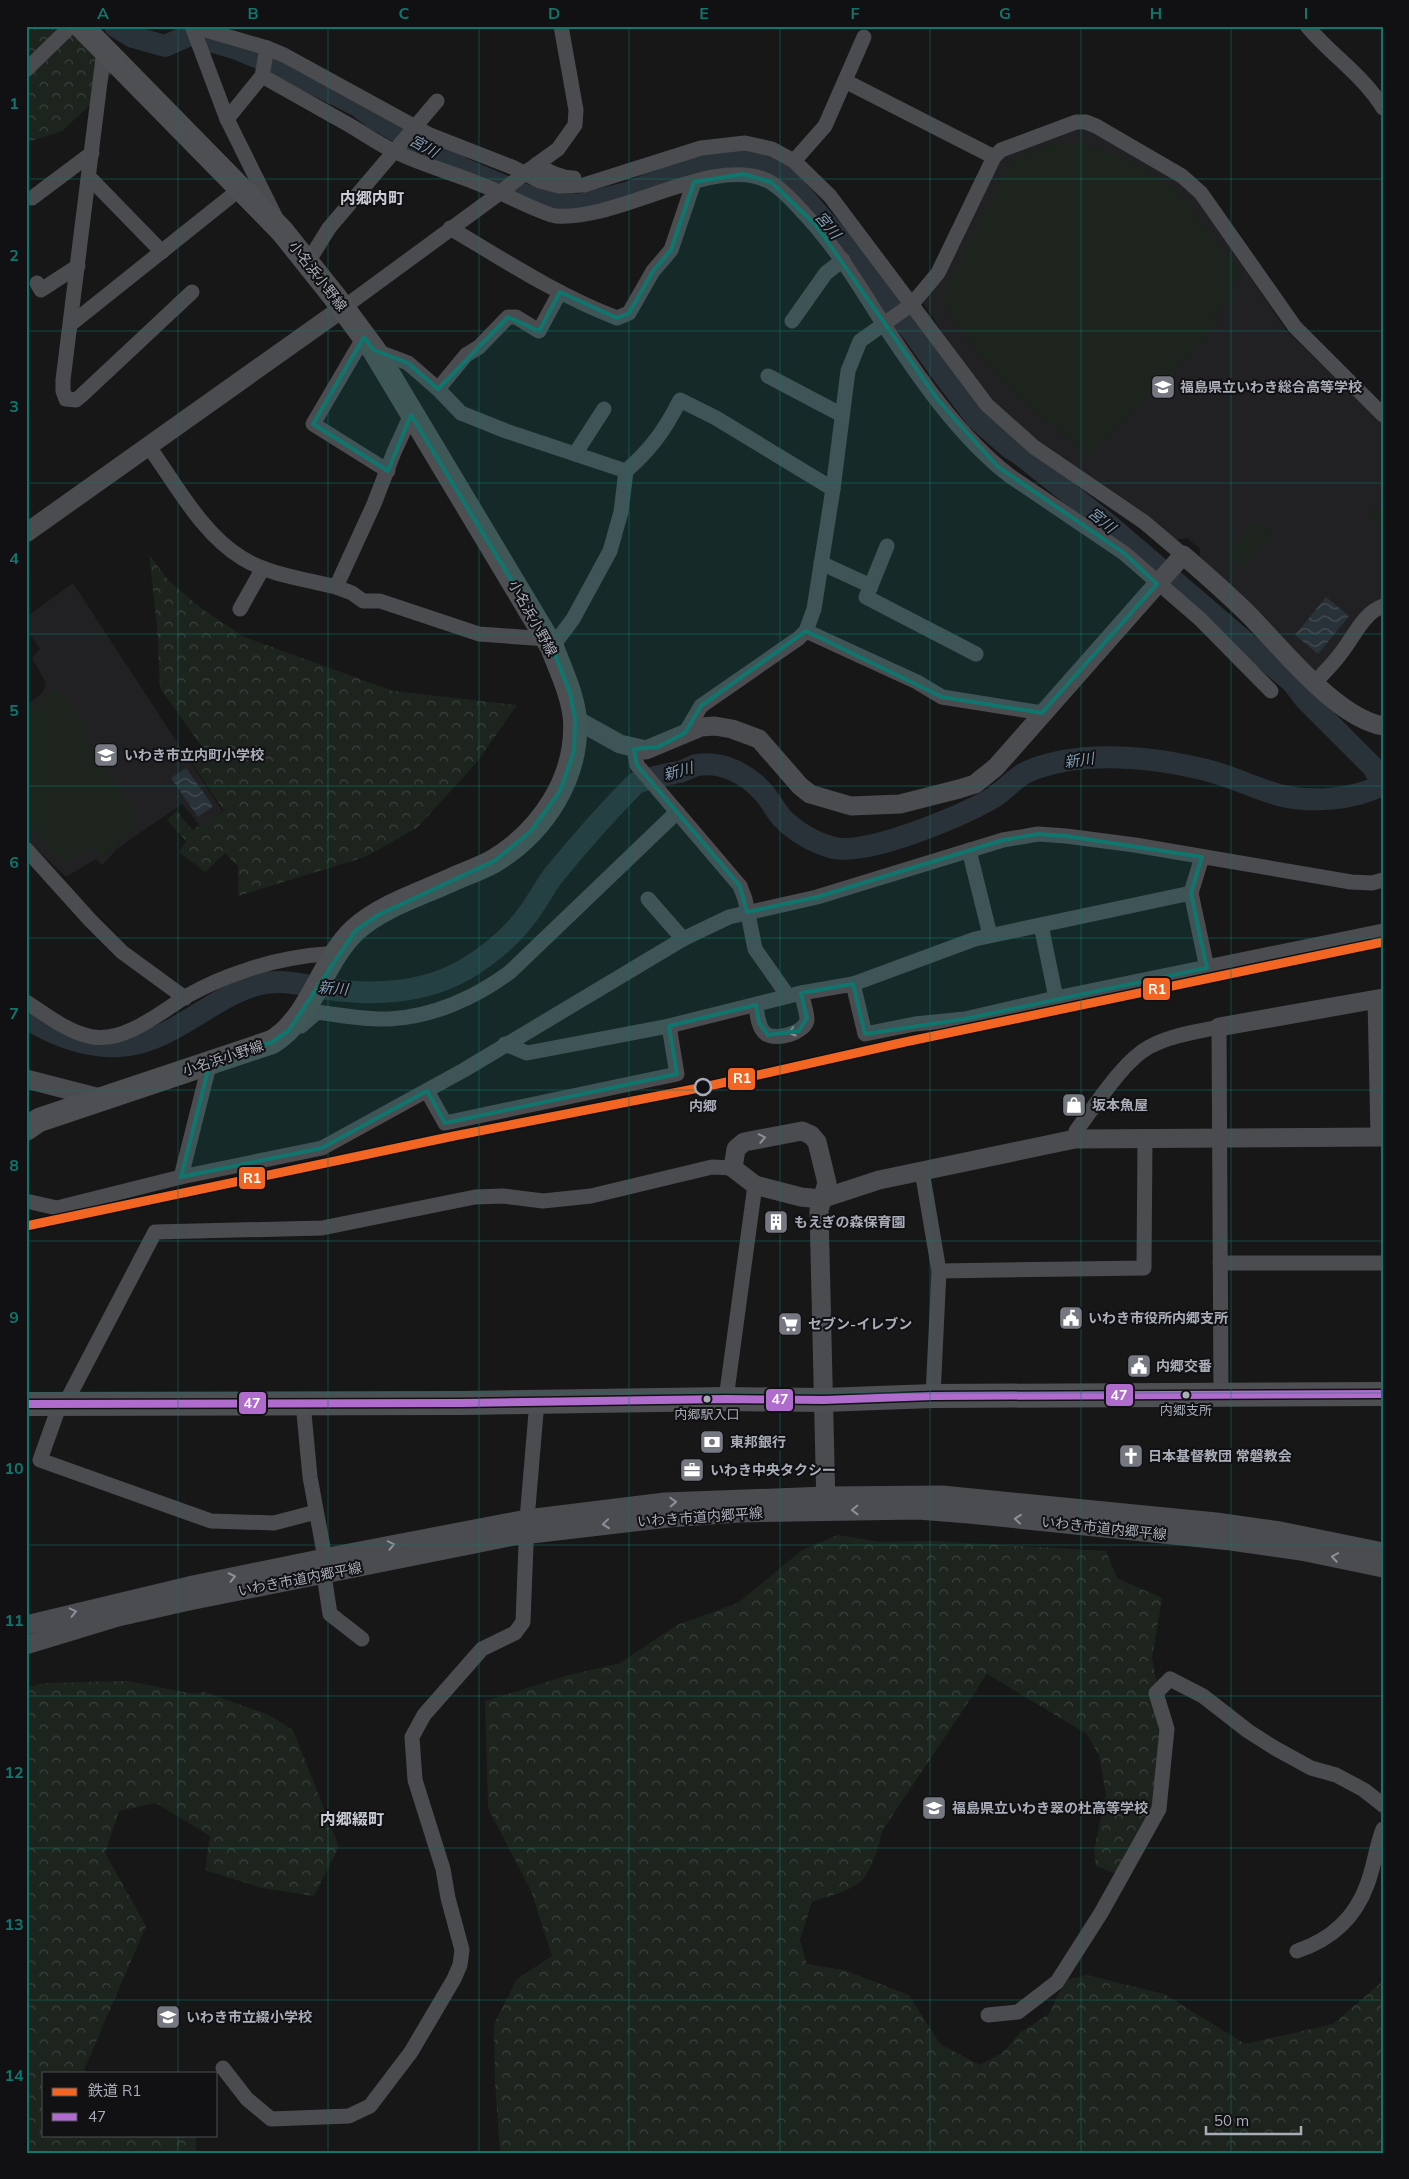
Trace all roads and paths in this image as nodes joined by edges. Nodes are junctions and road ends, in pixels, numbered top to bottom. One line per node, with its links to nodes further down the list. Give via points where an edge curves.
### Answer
1 (561, 26): 19 (street, via 576,110 575,125 558,149)
2 (1307, 26): 12 (street, via 1320,43 1372,91)
3 (80, 27): 6 (main road, 小名浜小野線); 8 (street)
4 (192, 28): 7 (street); 13 (street)
5 (864, 37): 10 (street)
6 (104, 50): 16 (street); 23 (main road, 小名浜小野線)
7 (267, 51): 9 (street); 14 (street, via 334,82)
8 (26, 70)
9 (262, 73): 13 (street); 15 (street)
10 (844, 81): 17 (street); 18 (street, via 825,126)
11 (436, 101): 14 (street)
12 (1383, 108)
13 (228, 119): 26 (street)
14 (412, 128): 15 (street); 21 (street, via 549,184 584,185)
15 (397, 150): 22 (street, via 553,216 578,216); 29 (street, via 329,228)
16 (92, 153): 20 (street); 24 (street)
17 (994, 157): 34 (street, via 938,273); 43 (street, via 1001,150 1076,122 1086,122 1182,176 1201,193 1294,327)
18 (794, 161): 21 (street, via 772,149 745,143 701,148); 34 (street, via 830,196)
19 (533, 167): 21 (street, via 564,178); 25 (street, bridge)
20 (90, 177): 27 (street); 30 (street)
21 (600, 181)
22 (694, 182): 28 (street, via 721,175 743,174 771,182 816,225); 33 (street, via 671,250 652,271 629,312 617,318)
23 (240, 189): 26 (main road, 小名浜小野線); 27 (street)
24 (32, 198)
25 (450, 228): 33 (street); 35 (street)
26 (282, 231): 29 (main road, 小名浜小野線)
27 (162, 252): 38 (street)
28 (844, 260): 36 (street, via 826,273); 37 (street)
29 (308, 262): 35 (main road, 小名浜小野線)
30 (78, 266): 31 (street, via 41,290); 38 (street)
31 (37, 284)
32 (192, 292): 38 (street, via 82,395 70,401 66,399 63,386)
33 (560, 292): 41 (street, via 539,330 516,317 508,317 479,347 466,355)
34 (909, 306): 37 (street); 53 (street, via 988,405 1013,430 1068,472 1144,522)
35 (343, 308): 39 (main road, 小名浜小野線); 46 (street)
36 (792, 321)
37 (885, 322): 45 (street, via 860,341 853,354); 56 (street, via 938,401 997,466 1124,553)
38 (71, 324)
39 (369, 344): 41 (street, via 408,363); 44 (main road, 小名浜小野線); 48 (street, via 313,424)
40 (768, 376): 45 (street)
41 (438, 388): 47 (street, via 461,413)
42 (604, 409): 47 (street)
43 (1383, 414)
44 (411, 415): 48 (street); 62 (main road, 小名浜小野線)
45 (842, 415): 50 (street)
46 (149, 447): 51 (street); 55 (street, via 207,528 242,558)
47 (575, 454): 49 (street)
48 (388, 470): 57 (street)
49 (626, 471): 50 (street, via 648,451 680,400 716,418); 62 (street, via 621,512 610,551 573,619)
50 (833, 490): 54 (street)
51 (26, 533)
52 (887, 546): 58 (street)
53 (1180, 558): 56 (street); 64 (street, via 1248,615)
54 (821, 563): 58 (street); 61 (street, via 813,616)
55 (263, 568): 57 (street); 60 (street)
56 (1159, 581): 65 (street); 66 (street)
57 (336, 588): 62 (street, via 363,601 380,601 479,634)
58 (870, 588): 63 (street, via 866,597)
59 (1383, 606): 64 (street, via 1366,618 1341,654)
60 (240, 609)
61 (806, 631): 66 (street, via 942,696); 69 (street, via 701,706)
62 (549, 643): 67 (main road, 小名浜小野線, via 570,693)
63 (976, 654)
64 (1314, 684): 68 (street, via 1343,706 1373,724)
65 (1271, 692)
66 (1042, 713): 69 (street, via 996,767 975,784 884,806 851,806 810,794 759,739 732,729 701,727)
67 (575, 719): 70 (street); 83 (main road, 小名浜小野線, via 570,768 560,791 530,832 494,861 378,915 355,931)
68 (1383, 726)
69 (685, 733): 70 (street, via 658,747)
70 (634, 749): 71 (street, via 637,765)
71 (676, 811): 78 (street, via 740,886); 94 (street, via 497,982 462,1000 413,1017 387,1019 316,1012 296,1032)
72 (26, 849): 87 (street, via 122,952)
73 (969, 850): 74 (street, via 1038,834); 78 (street, via 817,897); 81 (street)
74 (1202, 857): 75 (street, via 1351,882); 76 (street)
75 (1383, 880)
76 (1191, 893): 79 (street); 84 (street)
77 (648, 899): 82 (street)
78 (747, 912): 82 (street); 86 (street, via 755,949)
79 (1041, 925): 81 (street); 88 (street)
80 (1383, 932): 84 (street)
81 (990, 935): 85 (street)
82 (684, 938): 95 (street)
83 (332, 960): 87 (street, via 304,955 244,971); 94 (main road, 小名浜小野線, via 289,1030)
84 (1207, 968): 88 (street)
85 (853, 984): 86 (street); 88 (street, via 865,1034 965,1019)
86 (794, 994): 90 (street); 90 (street, one-way to 90, via 807,1018 798,1031 774,1037 768,1035 759,1023)
87 (185, 998): 89 (street, via 120,1035 105,1037 71,1030)
88 (1056, 998)
89 (26, 1002)
90 (756, 1005): 92 (street)
91 (1379, 1005): 93 (street); 101 (street)
92 (669, 1026): 95 (street, via 526,1053); 98 (street, via 677,1074 444,1123)
93 (1220, 1027): 103 (street); 104 (street, via 1168,1039 1131,1060 1076,1131)
94 (278, 1038): 96 (main road, 小名浜小野線)
95 (505, 1044): 98 (street)
96 (210, 1062): 99 (main road, 小名浜小野線); 107 (street)
97 (26, 1079): 99 (street)
98 (427, 1091): 107 (street, via 322,1148)
99 (100, 1098): 100 (main road, 小名浜小野線, via 39,1120)
100 (26, 1129)
101 (1380, 1137): 103 (street)
102 (1145, 1138): 103 (street); 104 (street); 113 (street, via 1144,1268)
103 (1221, 1138): 111 (street)
104 (1075, 1139): 106 (street)
105 (733, 1168): 108 (street); 109 (street, one-way to 109, via 736,1149 744,1142 802,1130 817,1142 827,1183); 122 (street, via 712,1167 591,1196 543,1201 503,1196 475,1197 322,1228 155,1232)
106 (922, 1171): 109 (street); 113 (street)
107 (181, 1177): 110 (street, via 57,1208)
108 (755, 1185): 109 (street, via 801,1197); 117 (street)
109 (821, 1198): 118 (street)
110 (26, 1201)
111 (1220, 1263): 112 (street); 114 (street)
112 (1383, 1264)
113 (938, 1271): 116 (street)
114 (1221, 1394): 115 (main road); 116 (main road)
115 (1383, 1394)
116 (933, 1396): 118 (main road)
117 (726, 1399): 118 (main road); 119 (main road)
118 (823, 1400): 123 (street)
119 (537, 1401): 120 (main road); 125 (street)
120 (303, 1403): 122 (main road); 124 (street)
121 (26, 1404): 122 (main road)
122 (63, 1404): 124 (street, via 40,1460 211,1521 274,1522)
123 (826, 1504): 125 (street, いわき市道内郷平線); 126 (street, いわき市道内郷平線, via 942,1495 1216,1522); 128 (street, いわき市道内郷平線, one-way to 123, via 1231,1540)
124 (316, 1512): 127 (street)
125 (527, 1526): 127 (street, いわき市道内郷平線); 136 (street, via 523,1622 515,1633 482,1649 424,1715 412,1737 415,1780 443,1869 462,1950 454,1979 411,2052 370,2106 349,2116 271,2118 247,2100)
126 (1383, 1552)
127 (324, 1566): 129 (street, いわき市道内郷平線, one-way to 127, via 184,1587); 130 (street, via 330,1614); 131 (street, いわき市道内郷平線, via 118,1617)
128 (1383, 1568)
129 (26, 1625)
130 (362, 1640)
131 (26, 1645)
132 (1383, 1805): 135 (street, via 1364,1790 1273,1748 1203,1696 1170,1679 1156,1694 1167,1729 1159,1809 1101,1913 1057,1982 1018,2012)
133 (1383, 1829): 134 (street, via 1368,1884 1357,1908 1344,1924 1313,1946)
134 (1296, 1950)
135 (988, 2015)
136 (223, 2068)

